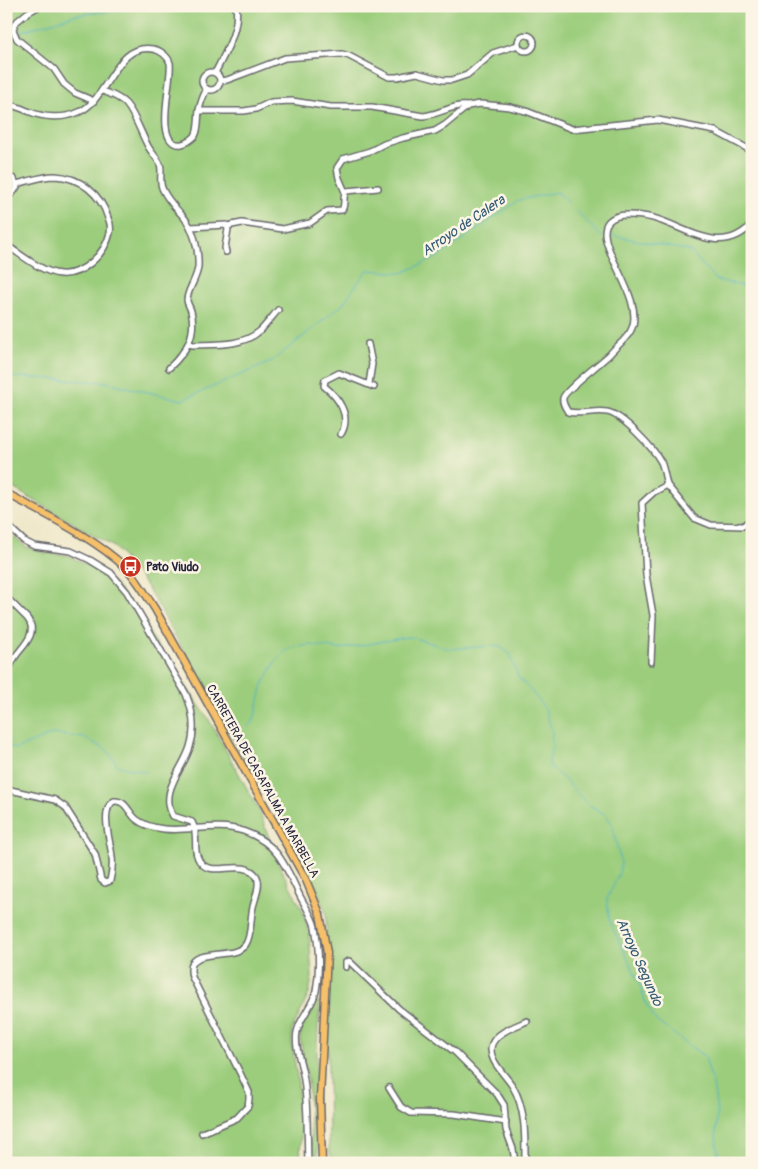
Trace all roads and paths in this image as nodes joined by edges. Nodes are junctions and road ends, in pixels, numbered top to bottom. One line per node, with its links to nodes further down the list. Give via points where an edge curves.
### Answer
1 (39, 6): 8 (street, via 15,23 17,39 54,69 75,94)
2 (236, 6): 4 (street, via 237,20)
3 (518, 45): 5 (street, via 493,52 467,75 452,80 417,73 389,77 342,54 285,58)
4 (215, 73): 5 (street); 6 (street, via 208,72 204,76 203,83)
5 (220, 81): 6 (street, via 215,89)
6 (207, 89): 11 (street)
7 (103, 90): 8 (street); 11 (street, via 127,56 139,49 156,49 170,62 165,118 171,141 180,144 196,134); 20 (street, via 121,100 130,110 159,162 162,189)
8 (94, 101): 9 (street, via 80,112 58,116 44,116)
9 (6, 104)
10 (468, 106): 11 (street, via 423,116 372,106 331,107 292,102 271,102 244,112); 12 (street, via 510,107 572,130 658,120 715,131); 16 (street, via 435,131 403,138 343,159 337,168)
11 (199, 111)
12 (752, 151)
13 (6, 177): 14 (street, via 14,179)
14 (17, 184): 17 (street, via 15,192); 21 (street, via 53,176 74,180 99,198 111,232 98,257 74,272 61,274 48,271)
15 (378, 188): 16 (street)
16 (345, 192): 19 (street, via 343,209 327,211 310,223 283,229 242,223)
17 (6, 195)
18 (752, 224): 30 (street, via 734,238 696,236 654,218 636,215 614,217 607,224 605,238 631,296 633,327 604,360 566,391 563,404 568,412 605,412 620,417 661,462)
19 (227, 226): 20 (street); 22 (street)
20 (191, 228): 24 (street, via 198,259 187,299 192,321)
21 (6, 245)
22 (226, 252)
23 (278, 310): 24 (street, via 260,330 238,342)
24 (189, 343): 26 (street)
25 (368, 344): 27 (street, via 372,364)
26 (169, 368)
27 (368, 384): 28 (street); 29 (street, via 338,373 324,380 324,386 342,406 345,416)
28 (374, 387)
29 (341, 434)
30 (666, 485): 32 (street, via 694,518 711,525 743,526); 35 (street, via 642,503 646,575 653,615)
31 (6, 493): 45 (main road, CARRETERA DE CASAPALMA A MARBELLA, via 97,545 134,578 306,880 320,914 327,953 320,1099)
32 (752, 518)
33 (6, 524): 38 (street, via 34,546 71,551 90,560 111,573 127,592 191,705 194,729 190,748 171,786 168,804 173,816 192,822)
34 (6, 597): 36 (street, via 28,618 31,628 29,641)
35 (651, 662)
36 (6, 674)
37 (6, 789): 38 (street, via 55,800 66,807 95,854 100,880 105,883 110,881 112,871 107,817 107,807 111,802 123,803 136,819 161,829)
38 (196, 828): 43 (street, via 196,853 204,866 212,869 235,867 250,871 258,880 246,944 236,952 194,960 190,970 250,1098 248,1106 237,1118); 44 (street, via 218,826 262,839 281,858 314,924 318,982 313,1003 297,1030 296,1042 304,1081)
39 (346, 967): 42 (street, via 349,961 399,1009 455,1052 497,1094 504,1105)
40 (527, 1021): 47 (street, via 495,1039 491,1049 494,1060 514,1088 521,1105)
41 (389, 1088): 42 (street, via 411,1114 454,1114)
42 (506, 1122): 46 (street)
43 (202, 1133)
44 (308, 1163)
45 (322, 1163)
46 (515, 1163)
47 (526, 1163)

